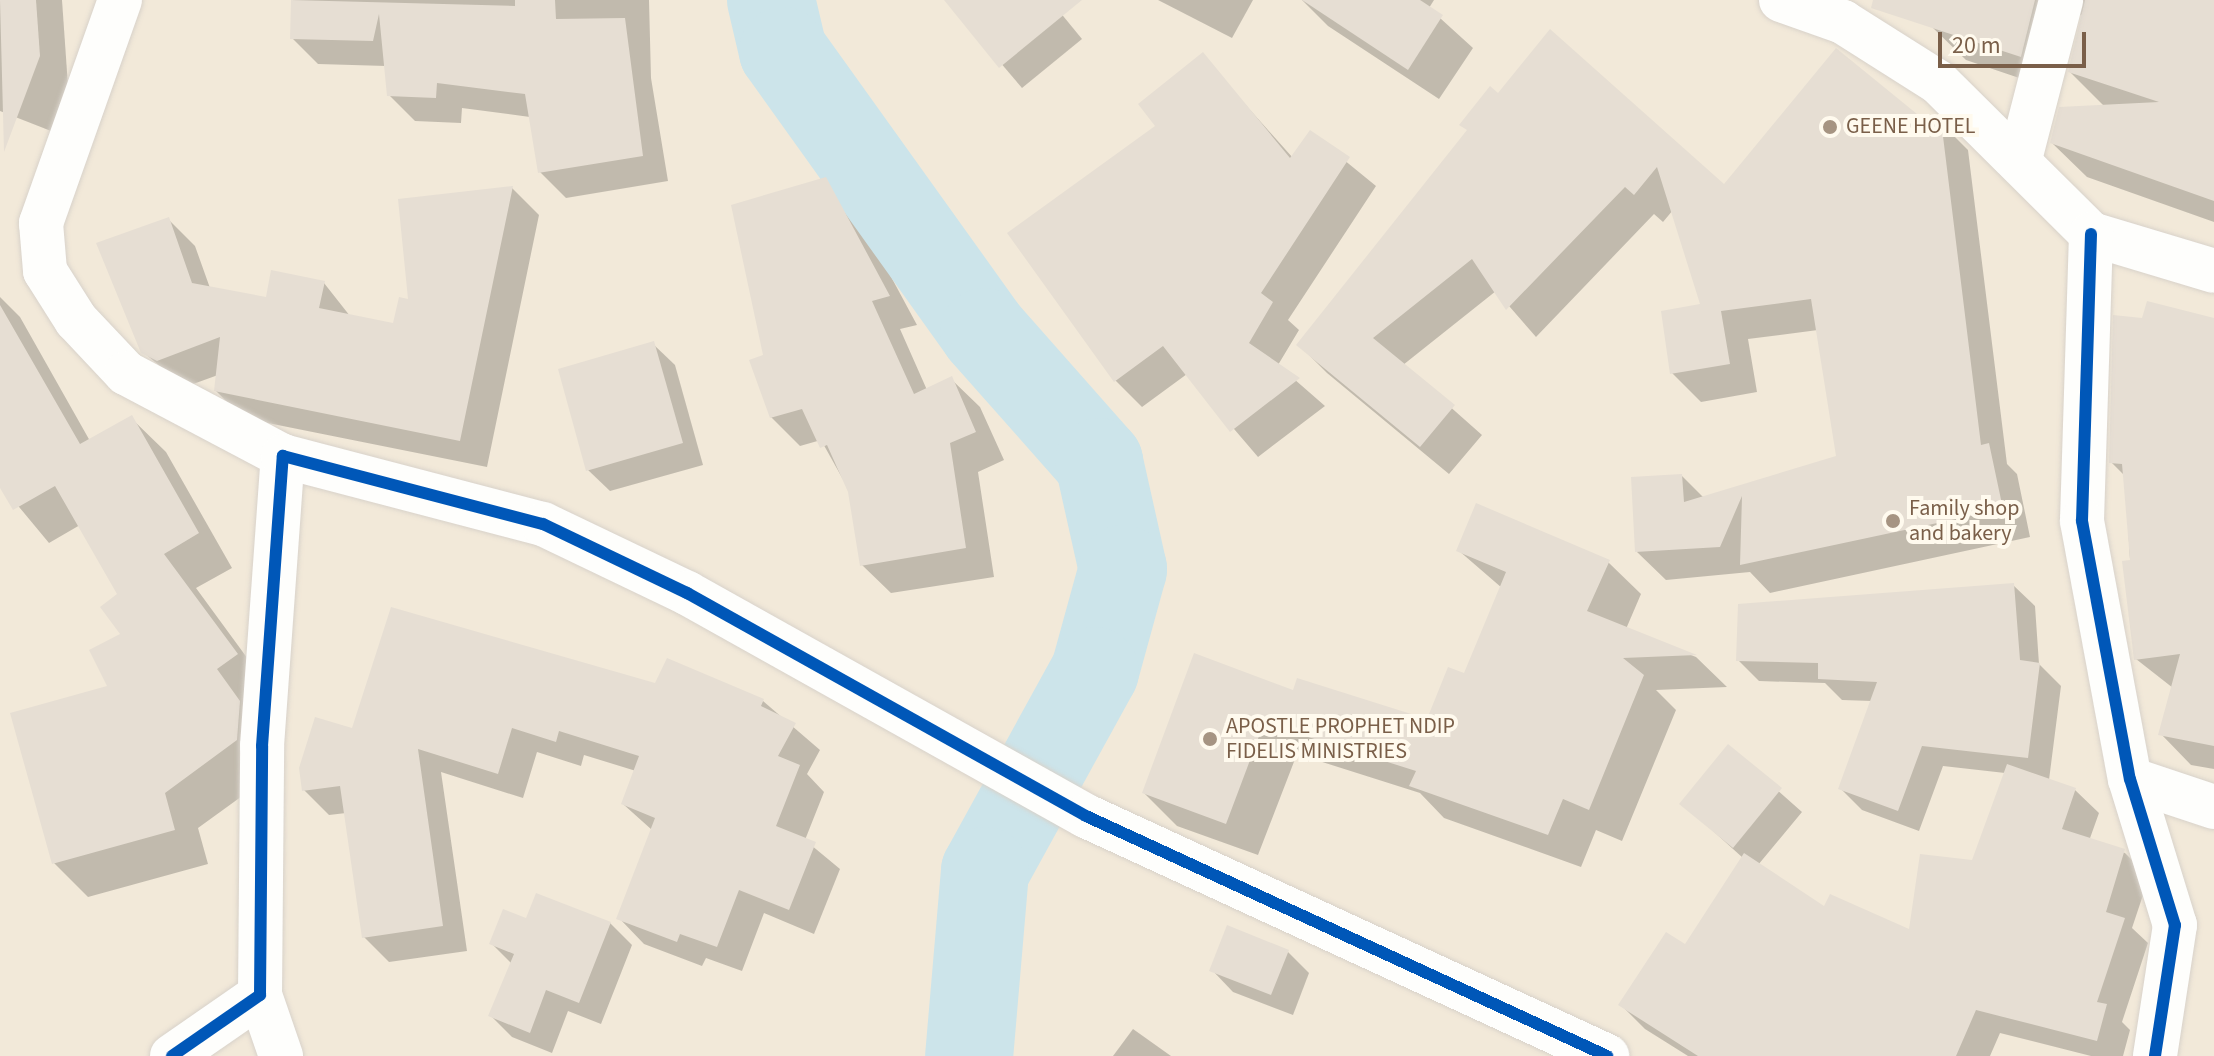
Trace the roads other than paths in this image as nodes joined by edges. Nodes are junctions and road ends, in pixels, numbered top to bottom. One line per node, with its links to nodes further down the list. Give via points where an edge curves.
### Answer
1 (120, 0): 7 (street, via 41,223 45,271 76,320 126,373)
2 (1781, 0): 4 (street, via 1843,22 1938,82)
3 (2061, 0): 4 (street)
4 (2020, 159): 5 (street)
5 (2091, 234): 6 (street); 8 (street, via 2082,521)
6 (2214, 271)
7 (283, 456): 10 (street, via 262,746); 13 (street, via 543,524 687,593 1086,816)
8 (2130, 779): 9 (street); 14 (street, via 2175,925)
9 (2214, 807)
10 (260, 995): 11 (street); 12 (street)
11 (172, 1056)
12 (281, 1056)
13 (1607, 1056)
14 (2155, 1056)

